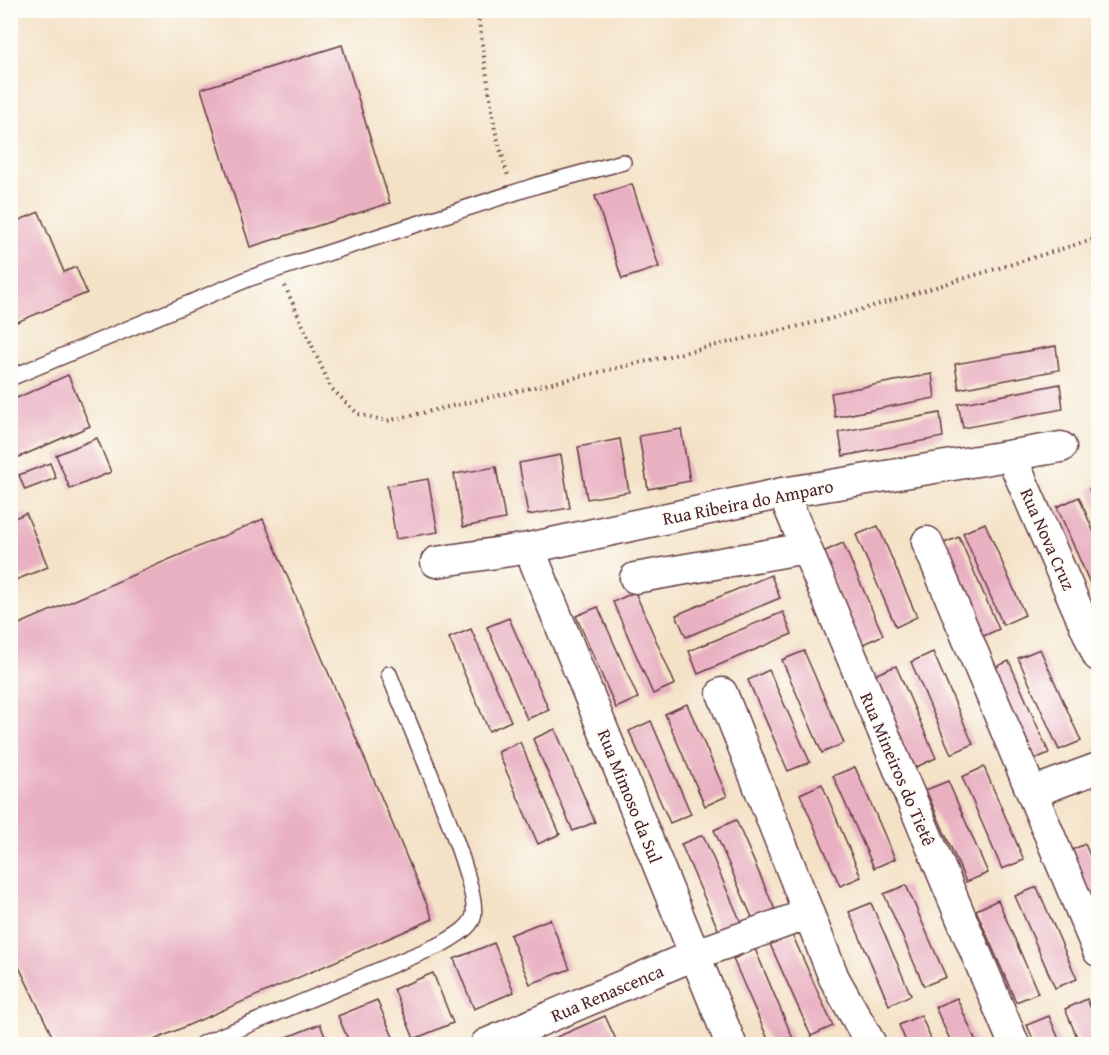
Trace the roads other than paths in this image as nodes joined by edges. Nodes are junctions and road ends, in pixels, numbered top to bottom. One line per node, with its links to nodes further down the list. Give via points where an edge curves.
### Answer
1 (623, 162): 2 (lane, via 513,193 250,278)
2 (10, 378)
3 (1060, 447): 4 (street, Rua Ribeira do Amparo)
4 (1011, 456): 5 (street, Rua Ribeira do Amparo); 11 (street, Rua Nova Cruz)
5 (783, 493): 7 (street, Rua Ribeira do Amparo); 8 (street, Rua Mineiros do Tietê)
6 (927, 542): 15 (street)
7 (529, 548): 9 (street, Rua Ribeira do Amparo); 18 (street, Rua Mimoso da Sul)
8 (806, 548): 10 (street); 23 (street, Rua Mineiros do Tietê)
9 (436, 562)
10 (635, 578)
11 (1098, 656)
12 (389, 674): 19 (lane, via 463,860 474,916 468,926 442,944)
13 (722, 693): 16 (street)
14 (1098, 768): 15 (street)
15 (1033, 792): 17 (street)
16 (808, 914): 18 (street, Rua Renascenca); 22 (street, via 838,986)
17 (1098, 951)
18 (694, 955): 20 (street, Rua Renascenca); 21 (street, Rua Mimoso da Sul)
19 (202, 1044)
20 (486, 1044)
21 (731, 1044)
22 (871, 1044)
23 (1014, 1044)

